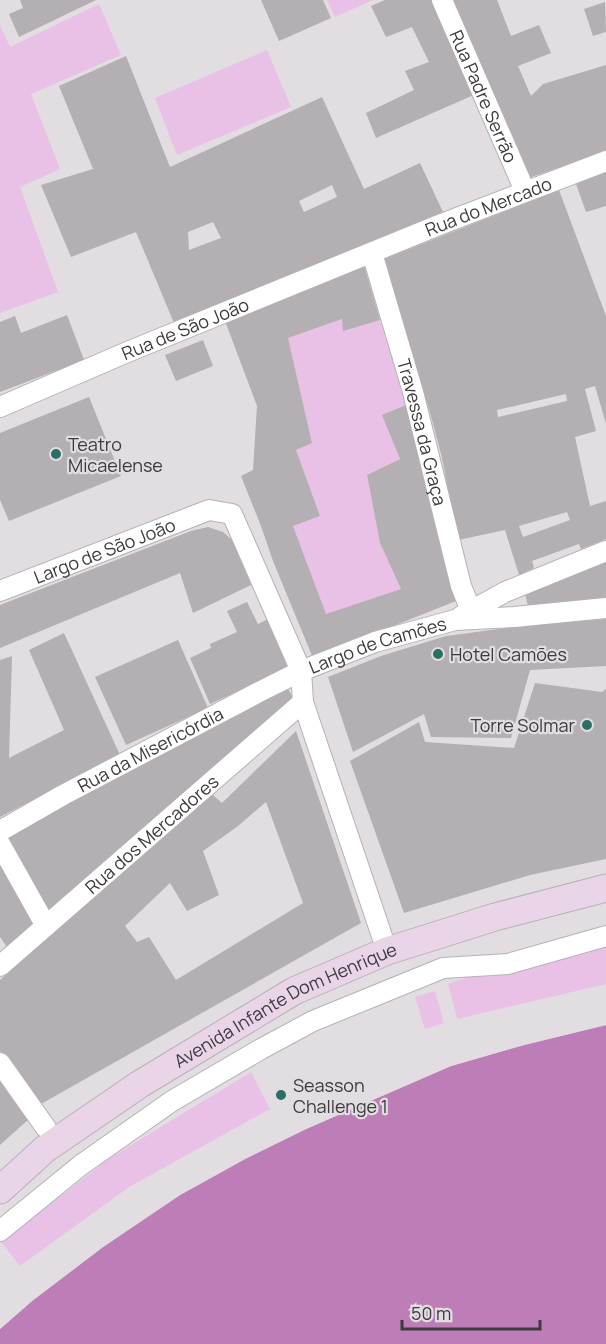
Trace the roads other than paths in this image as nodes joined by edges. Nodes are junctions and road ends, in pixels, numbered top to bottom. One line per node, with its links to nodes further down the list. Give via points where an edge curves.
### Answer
1 (442, 0): 3 (street, Rua Padre Serrão)
2 (606, 160): 3 (street, Rua do Mercado)
3 (525, 191): 4 (street, Rua do Mercado)
4 (372, 253): 5 (street, Rua de São João); 10 (street, Travessa da Graça, via 413,392 461,586)
5 (0, 407)
6 (606, 551): 8 (street, Largo de Camões)
7 (0, 591): 12 (street, Largo de São João, via 209,510 232,514)
8 (505, 592): 10 (street, Largo de Camões); 11 (street, via 502,605)
9 (606, 608): 11 (street, Largo de Camões)
10 (463, 615): 11 (street, Largo de Camões); 12 (street, Largo de Camões, via 375,642)
11 (514, 617)
12 (301, 671): 13 (street); 14 (street, Rua da Misericórdia)
13 (303, 702): 17 (street, Rua dos Mercadores); 19 (street)
14 (0, 831)
15 (0, 844): 17 (street)
16 (606, 888): 19 (main road, Avenida Infante Dom Henrique)
17 (46, 926): 20 (street, Rua dos Mercadores)
18 (606, 936): 24 (street, Avenida Infante Dom Henrique, via 508,964 443,968 314,1021 172,1101 81,1165)
19 (387, 951): 23 (main road, Avenida Infante Dom Henrique, via 294,991 140,1084 45,1149)
20 (3, 957)
21 (0, 1063): 22 (street)
22 (46, 1128)
23 (0, 1190)
24 (0, 1230)

